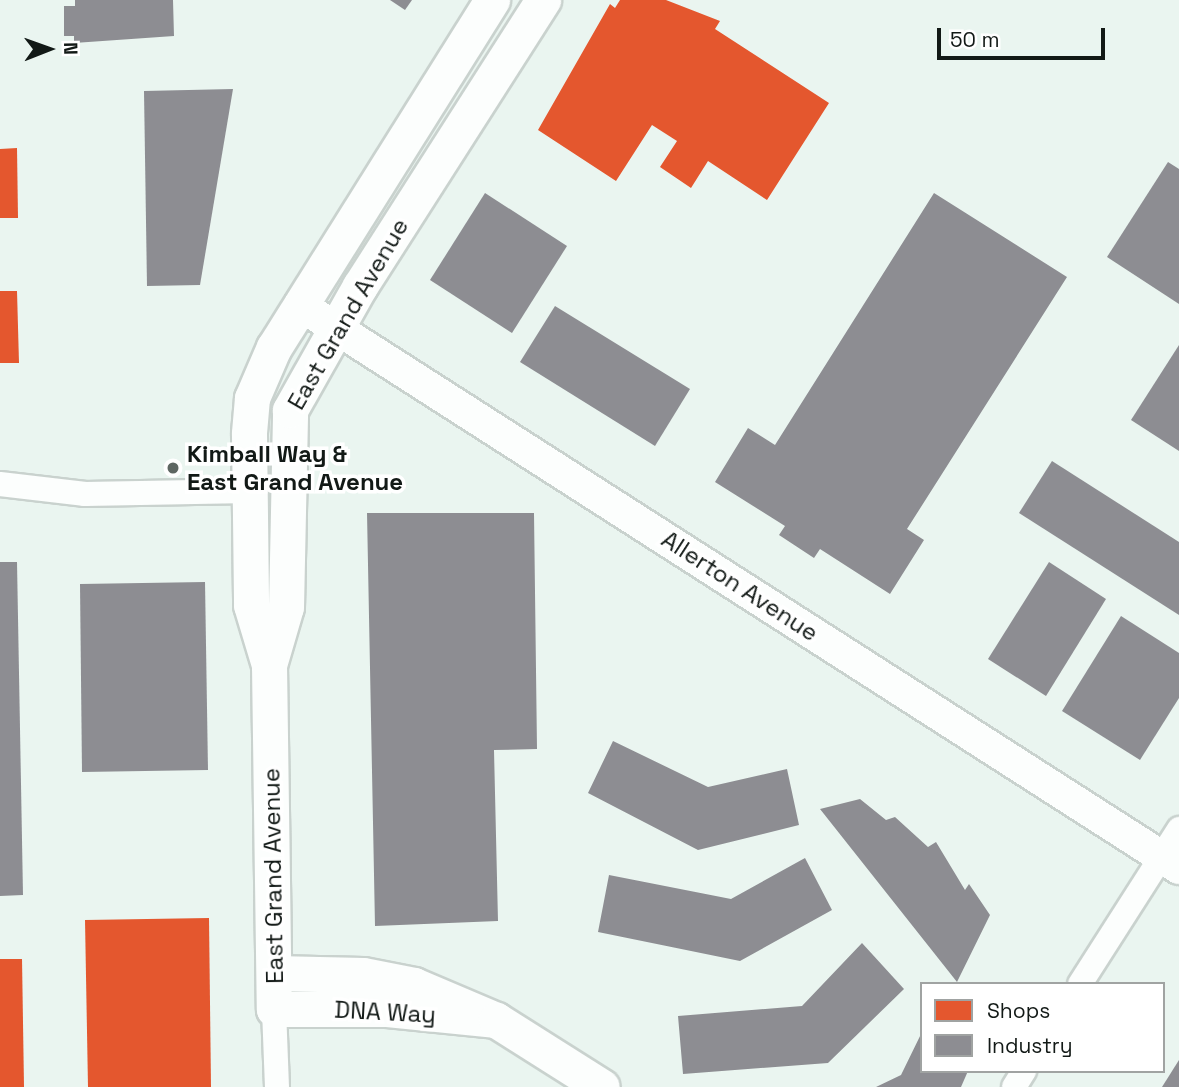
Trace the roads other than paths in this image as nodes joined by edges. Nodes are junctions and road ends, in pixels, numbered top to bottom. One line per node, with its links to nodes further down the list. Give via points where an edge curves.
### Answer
1 (492, 0): 3 (main road, East Grand Avenue)
2 (542, 0): 4 (main road, East Grand Avenue)
3 (300, 305): 4 (street, Allerton Avenue); 6 (main road, East Grand Avenue, via 253,397)
4 (336, 327): 7 (main road, East Grand Avenue, via 297,393 286,427 286,607); 9 (street, Allerton Avenue)
5 (0, 484): 6 (street, via 85,494)
6 (250, 491): 7 (main road, East Grand Avenue, via 251,605)
7 (270, 665): 10 (main road, East Grand Avenue)
8 (1179, 829): 9 (street)
9 (1170, 862): 11 (street)
10 (274, 973): 12 (main road, East Grand Avenue); 13 (main road, DNA Way, via 393,979)
11 (1081, 982)
12 (274, 1009): 13 (main road, DNA Way, via 387,1009); 14 (street, East Grand Avenue)
13 (496, 1020): 15 (main road, DNA Way)
14 (276, 1087)
15 (602, 1087)

